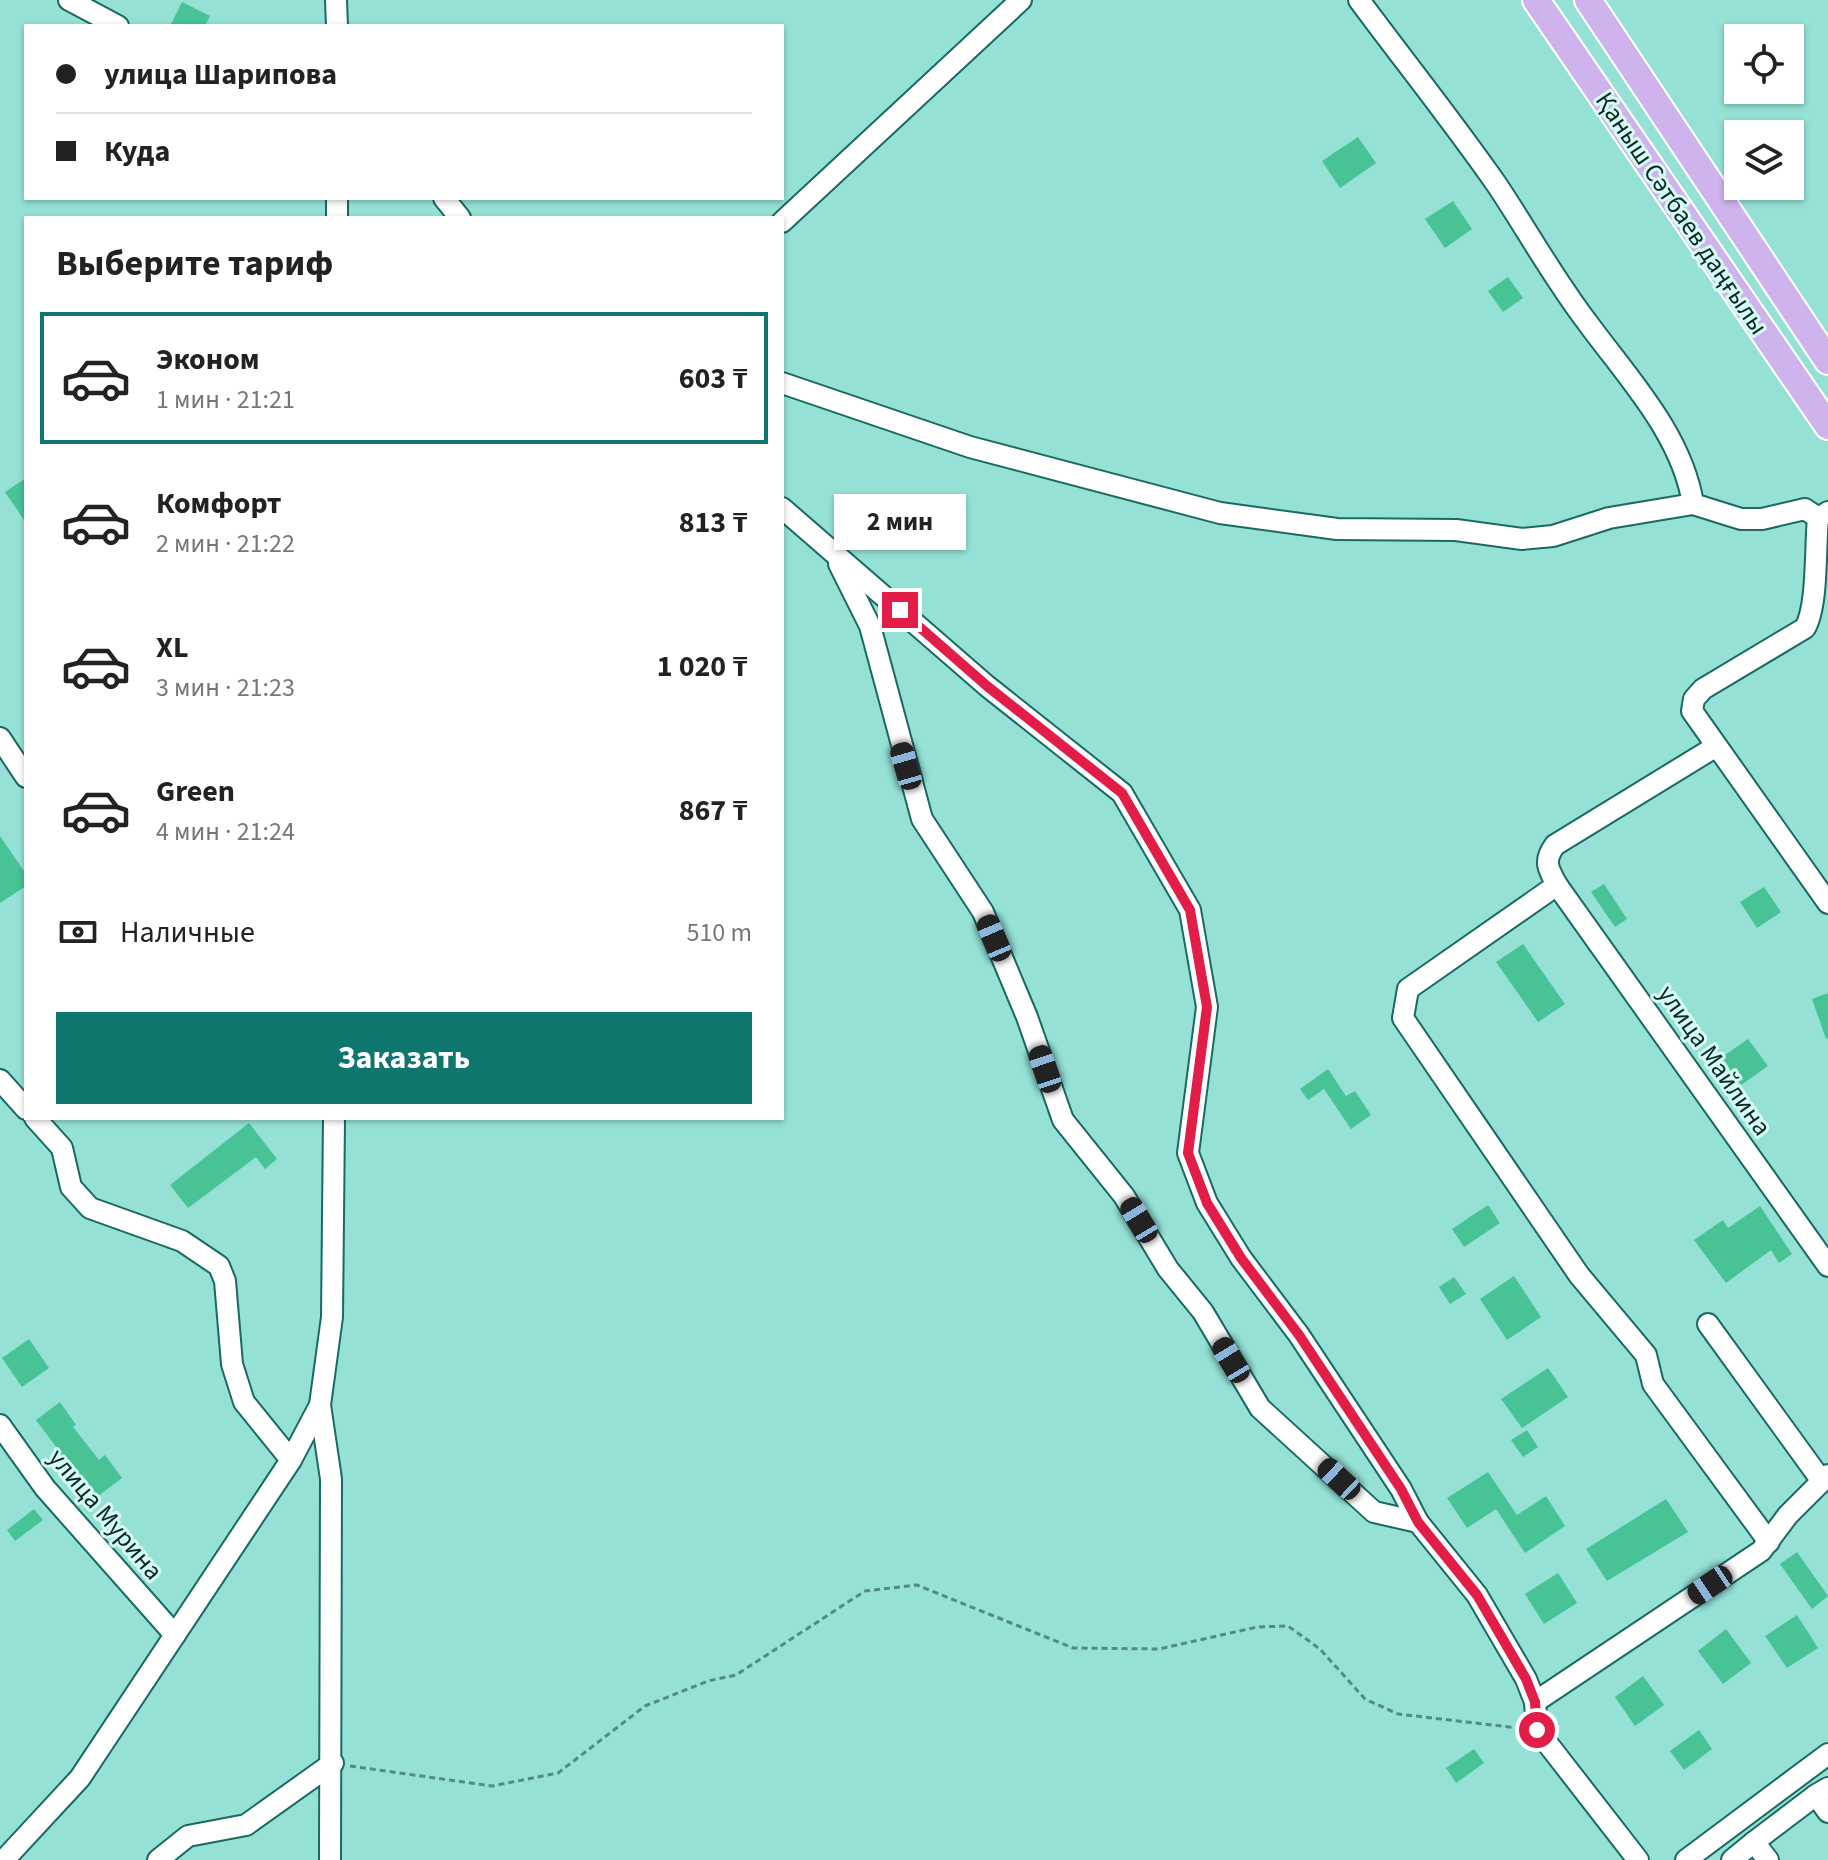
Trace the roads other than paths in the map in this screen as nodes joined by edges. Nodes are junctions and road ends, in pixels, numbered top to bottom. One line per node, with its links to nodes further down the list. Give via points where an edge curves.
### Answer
1 (69, 0): 7 (street)
2 (336, 0): 8 (street)
3 (1021, 0): 11 (street)
4 (1359, 0): 15 (street, via 1640,389 1685,473)
5 (1536, 0): 14 (main road, Қаныш Сәтбаев даңғылы)
6 (1588, 0): 12 (main road, Қаныш Сәтбаев даңғылы)
7 (114, 24)
8 (337, 24)
9 (446, 200): 10 (street)
10 (458, 216)
11 (784, 220)
12 (1828, 361)
13 (784, 384): 15 (street, via 970,447 1220,513 1337,529 1456,530 1522,539)
14 (1828, 426)
15 (1693, 504): 17 (street, via 1741,519 1805,509)
16 (784, 510): 18 (street)
17 (1823, 515): 20 (street, via 1814,548 1813,615 1805,628 1694,699 1692,711)
18 (834, 553): 34 (street, via 870,626 922,819 983,912 1063,1120 1124,1196 1260,1408 1374,1512); 34 (street, via 987,686 1122,793 1190,910 1207,1007 1188,1153 1207,1203 1401,1489)
19 (0, 738): 21 (street)
20 (1715, 747): 22 (street, via 1555,845 1547,868); 23 (street)
21 (24, 774)
22 (1557, 885): 28 (street, улица Майлина); 35 (street, via 1408,989 1403,1018 1579,1275 1646,1355 1653,1384)
23 (1828, 903)
24 (0, 1080): 25 (street)
25 (24, 1107)
26 (37, 1120): 32 (street, via 62,1148 71,1187 90,1208 182,1241 219,1266 232,1364 244,1402)
27 (334, 1120): 30 (street, via 332,1317)
28 (1828, 1266)
29 (1708, 1324): 33 (street)
30 (320, 1405): 32 (street); 39 (street, via 331,1479)
31 (0, 1425): 36 (street, улица Мурина, via 45,1488)
32 (291, 1460): 36 (street)
33 (1824, 1477): 35 (street)
34 (1418, 1522): 37 (street, via 1477,1595)
35 (1769, 1542): 37 (street)
36 (175, 1635): 42 (street, via 80,1778)
37 (1535, 1702): 45 (street, via 1537,1730)
38 (1828, 1754): 46 (street)
39 (333, 1763): 43 (street, via 246,1825 188,1836); 44 (street)
40 (1824, 1798): 41 (street)
41 (1754, 1842): 47 (street); 48 (street)
42 (4, 1860)
43 (158, 1860)
44 (330, 1860)
45 (1638, 1860)
46 (1686, 1860)
47 (1732, 1860)
48 (1768, 1860)

